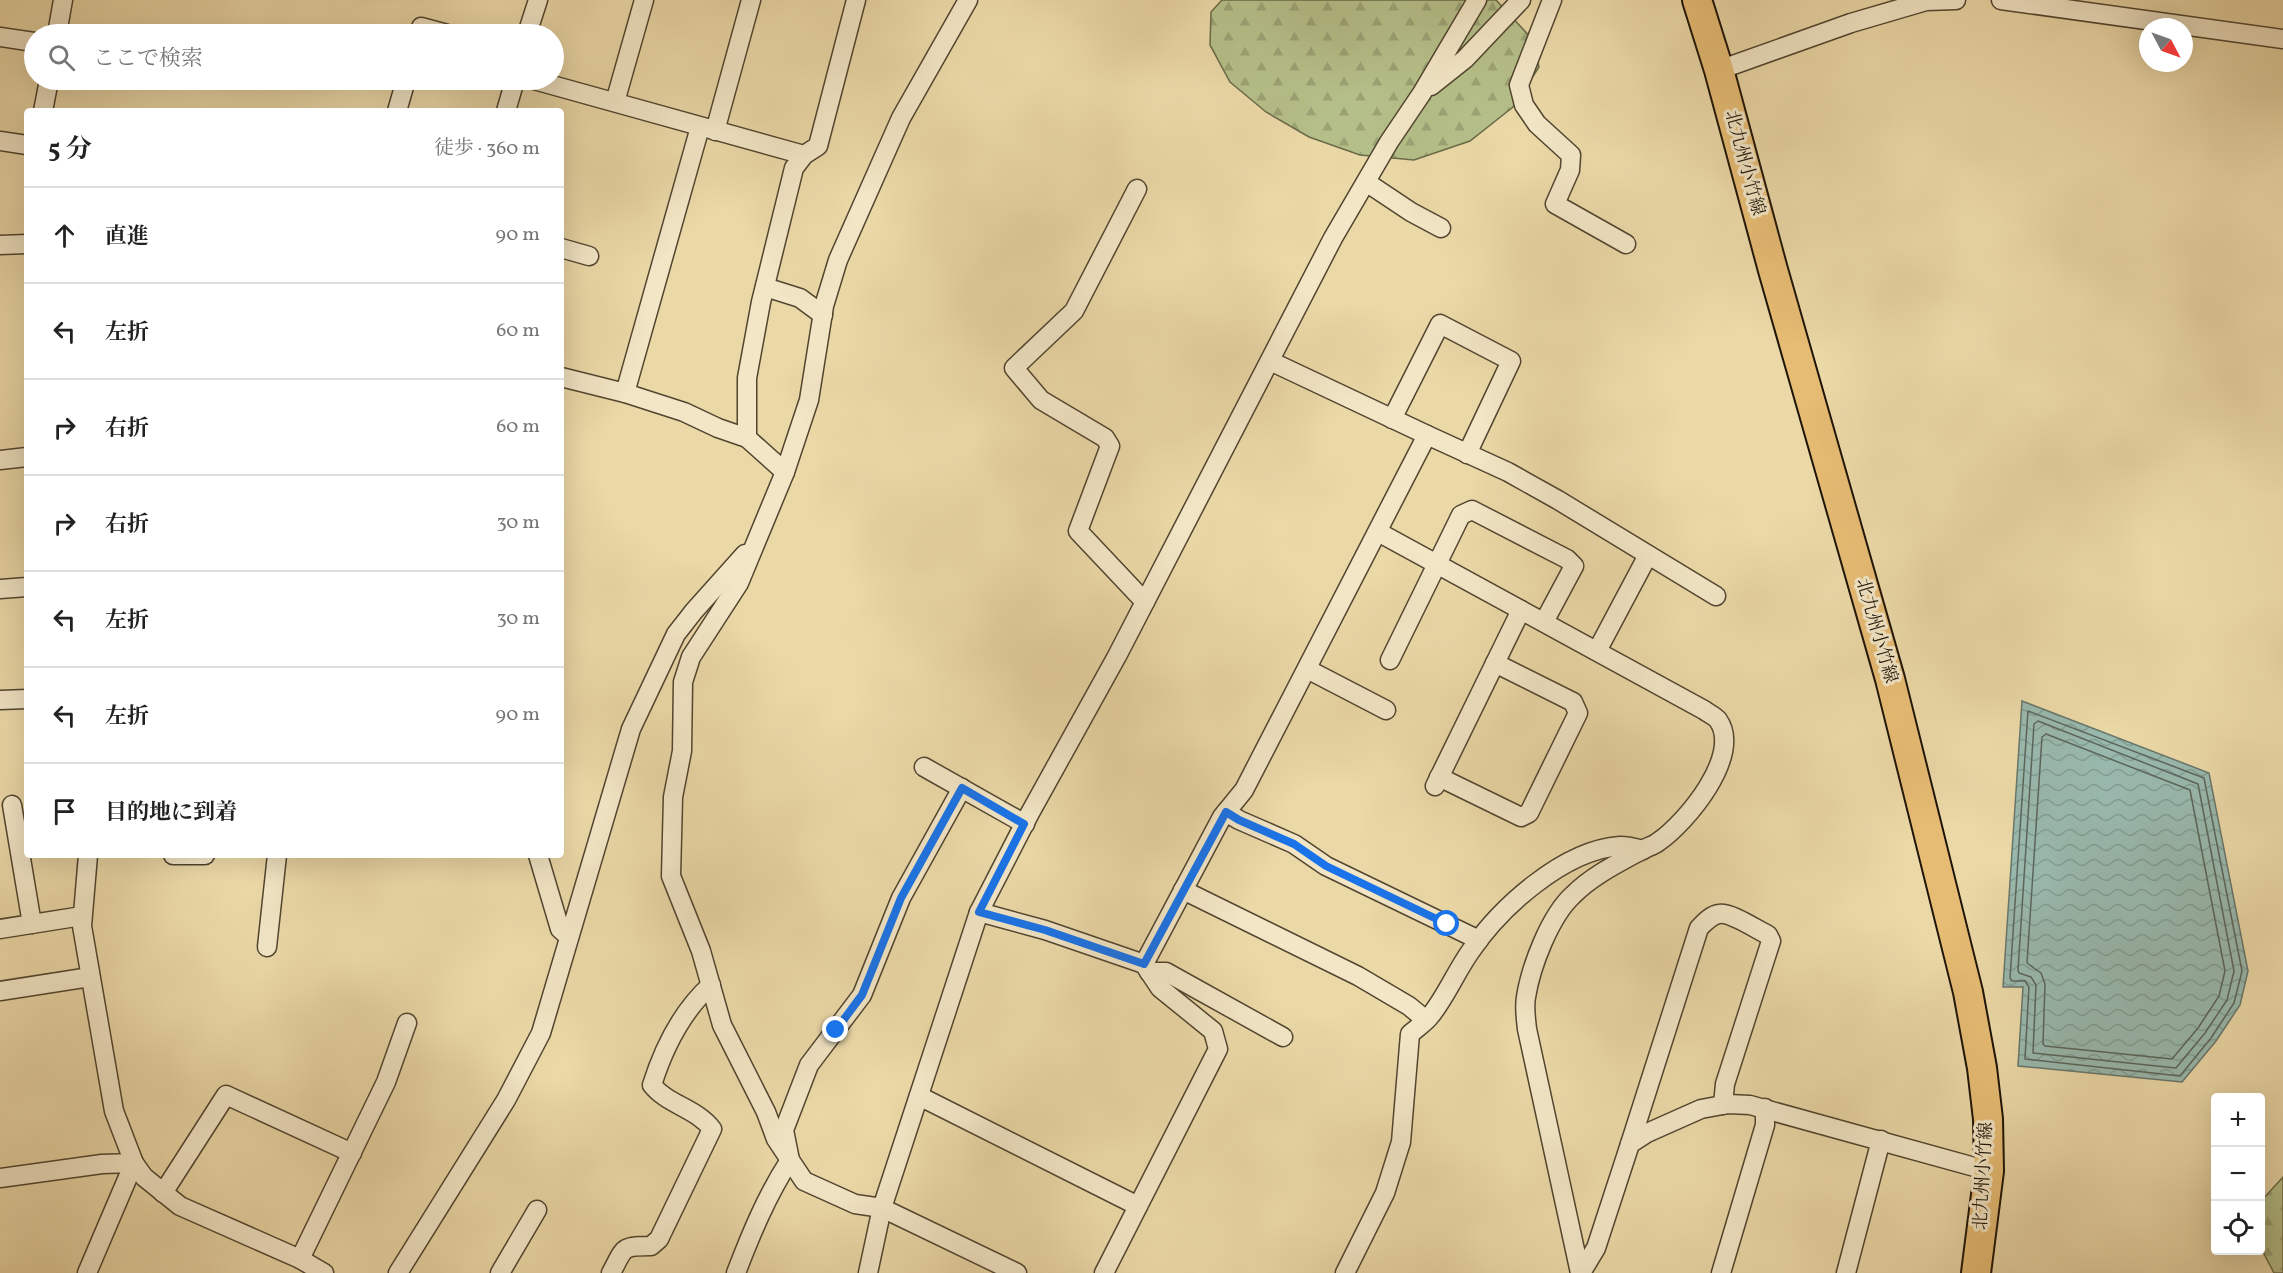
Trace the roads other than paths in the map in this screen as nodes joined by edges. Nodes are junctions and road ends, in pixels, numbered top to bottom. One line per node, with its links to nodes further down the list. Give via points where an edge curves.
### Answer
1 (63, 0): 13 (street)
2 (538, 0): 14 (street)
3 (644, 0): 24 (street)
4 (751, 0): 28 (street)
5 (856, 0): 31 (street, via 818,146)
6 (968, 0): 41 (street, via 901,118 838,260)
7 (1477, 0): 23 (street)
8 (1521, 0): 23 (street, via 1465,59)
9 (1552, 0): 36 (street, via 1519,85 1524,105 1537,124 1571,155 1570,170 1555,204)
10 (1697, 0): 18 (main road, 北九州小竹線)
11 (1956, 0): 18 (street, via 1926,1 1861,20)
12 (2001, 0): 16 (street)
13 (59, 24)
14 (530, 24)
15 (0, 37): 17 (street)
16 (2283, 39)
17 (24, 41)
18 (1719, 70): 101 (main road, 北九州小竹線, via 1890,679 1965,981 1982,1068)
19 (564, 88): 24 (street)
20 (47, 90): 25 (street)
21 (403, 90): 26 (street)
22 (511, 90): 27 (street)
23 (1422, 93): 32 (street)
24 (615, 102): 28 (street)
25 (44, 108)
26 (398, 108)
27 (507, 108)
28 (708, 129): 31 (street); 44 (street)
29 (0, 141): 30 (street)
30 (24, 145)
31 (804, 155): 40 (street, via 794,168)
32 (1366, 182): 34 (street); 42 (street)
33 (1137, 189): 59 (street, via 1074,311 1014,368 1041,400 1105,438 1110,446 1078,531)
34 (1441, 228)
35 (24, 244): 37 (street)
36 (1626, 244)
37 (0, 245)
38 (564, 249): 39 (street)
39 (589, 256)
40 (765, 287): 41 (street, via 800,298); 47 (street, via 747,378)
41 (823, 315): 51 (street, via 809,400)
42 (1270, 361): 45 (street); 59 (street)
43 (564, 378): 44 (street)
44 (625, 393): 47 (street)
45 (1392, 419): 46 (street); 48 (street, via 1440,324 1511,361)
46 (1427, 435): 48 (street); 52 (street)
47 (747, 438): 51 (street)
48 (1467, 454): 54 (street, via 1508,472)
49 (24, 457): 50 (street)
50 (0, 460)
51 (785, 472): 53 (street)
52 (1378, 532): 55 (street); 65 (street)
53 (754, 543): 83 (street, via 676,634 631,729); 88 (street, via 739,583 691,657 683,682 682,751 673,796 671,876)
54 (1648, 555): 58 (street); 62 (street)
55 (1438, 564): 60 (street); 61 (street, via 1461,515 1472,510 1567,559 1574,566); 63 (street)
56 (24, 587): 57 (street)
57 (0, 589)
58 (1716, 596)
59 (1145, 602): 73 (street)
60 (1521, 610): 61 (street); 64 (street)
61 (1544, 622): 62 (street)
62 (1597, 651): 74 (street, via 1704,710 1718,720 1723,733 1721,762 1700,798 1680,824)
63 (1390, 660)
64 (1495, 663): 64 (street, via 1437,782 1521,818 1529,813 1578,713 1573,702)
65 (1307, 669): 68 (street); 72 (street, via 1244,790)
66 (24, 699): 67 (street)
67 (0, 700)
68 (1386, 710)
69 (924, 767): 70 (street)
70 (962, 788): 73 (street); 99 (street, via 901,898 862,995 809,1065 784,1130)
71 (11, 812): 81 (street)
72 (1226, 812): 78 (street); 84 (street, via 1294,844 1326,866)
73 (1024, 824): 79 (street)
74 (1643, 850): 84 (street, via 1621,846 1593,852 1551,872 1524,892); 118 (street, via 1601,873 1572,896 1538,952 1526,999 1527,1029)
75 (88, 858): 80 (street)
76 (277, 858): 85 (street)
77 (539, 858): 83 (street, via 560,929)
78 (1183, 890): 86 (street); 90 (street, via 1358,976)
79 (979, 912): 86 (street, via 1045,930); 93 (street)
80 (82, 916): 81 (street); 87 (street)
81 (32, 924): 82 (street)
82 (0, 929)
83 (569, 937): 110 (street, via 541,1033 506,1100)
84 (1479, 940): 90 (street)
85 (267, 947)
86 (1146, 968): 92 (street, via 1166,972); 104 (street, via 1160,988 1213,1031 1218,1049)
87 (90, 977): 89 (street); 100 (street, via 114,1111)
88 (711, 985): 99 (street, via 722,1025 776,1139); 112 (street, via 684,1013 659,1061 652,1085 659,1094 693,1111 712,1129 659,1239 651,1246 623,1249)
89 (0, 991)
90 (1426, 1020): 117 (street, via 1410,1034 1401,1142 1385,1192)
91 (407, 1023): 98 (street, via 386,1082)
92 (1283, 1037)
93 (919, 1096): 104 (street); 105 (street)
94 (1723, 1105): 95 (street); 97 (street, via 1701,1109); 97 (street, via 1725,1084 1771,941 1768,935 1719,914 1699,928)
95 (1764, 1108): 96 (street); 119 (street, via 1765,1125)
96 (1881, 1140): 101 (street); 120 (street)
97 (1630, 1144): 118 (street, via 1596,1248)
98 (352, 1153): 103 (street, via 226,1095); 107 (street)
99 (790, 1160): 105 (street, via 804,1181 855,1204); 113 (street, via 756,1221)
100 (134, 1163): 102 (street); 103 (street); 108 (street)
101 (1989, 1171): 121 (main road, 北九州小竹線)
102 (0, 1178)
103 (163, 1193): 107 (street, via 180,1206)
104 (1138, 1206): 116 (street)
105 (882, 1208): 114 (street); 115 (street)
106 (537, 1210): 111 (street)
107 (300, 1259): 109 (street)
108 (87, 1273)
109 (324, 1273)
110 (398, 1273)
111 (500, 1273)
112 (611, 1273)
113 (736, 1273)
114 (868, 1273)
115 (1017, 1273)
116 (1104, 1273)
117 (1345, 1273)
118 (1581, 1273)
119 (1721, 1273)
120 (1846, 1273)
121 (1976, 1273)

